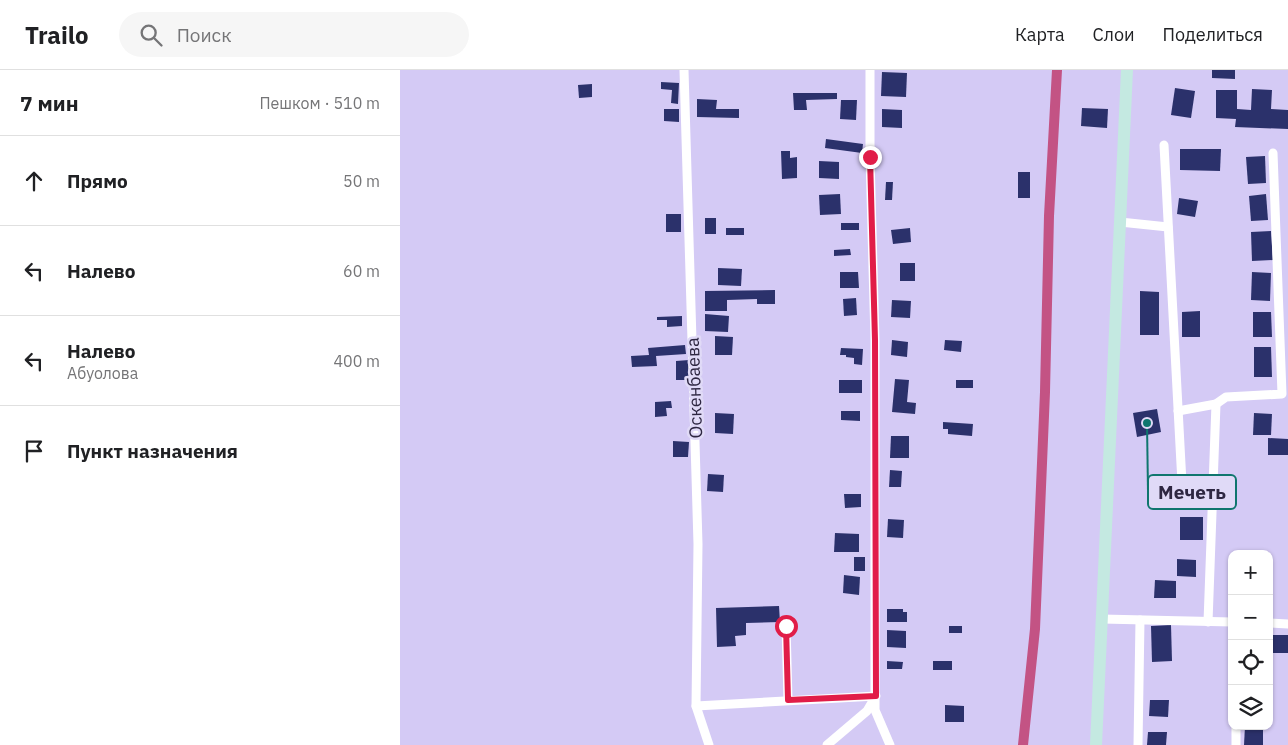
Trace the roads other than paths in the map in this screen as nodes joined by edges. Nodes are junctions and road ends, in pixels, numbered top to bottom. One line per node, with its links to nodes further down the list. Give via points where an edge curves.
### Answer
1 (684, 70): 20 (street, Оскенбаева, via 698,544)
2 (870, 70): 18 (street)
3 (1128, 70): 6 (main road)
4 (1164, 145): 7 (street)
5 (1273, 153): 8 (street, via 1282,394 1226,397)
6 (1120, 222): 7 (street); 11 (main road)
7 (1168, 227): 9 (street)
8 (1216, 404): 9 (street); 10 (street)
9 (1178, 411): 10 (street, via 1182,483)
10 (1214, 482): 13 (street)
11 (1102, 619): 12 (street); 25 (main road)
12 (1140, 620): 13 (street); 26 (street)
13 (1208, 622): 14 (street)
14 (1228, 622)
15 (1273, 623): 16 (street)
16 (1288, 624)
17 (786, 626): 19 (street)
18 (876, 696): 19 (street); 23 (street, via 867,711); 24 (street, via 875,710)
19 (788, 700): 20 (street)
20 (696, 706): 22 (street)
21 (1236, 730): 27 (street)
22 (710, 745)
23 (827, 745)
24 (890, 745)
25 (1096, 745)
26 (1138, 745)
27 (1236, 745)

